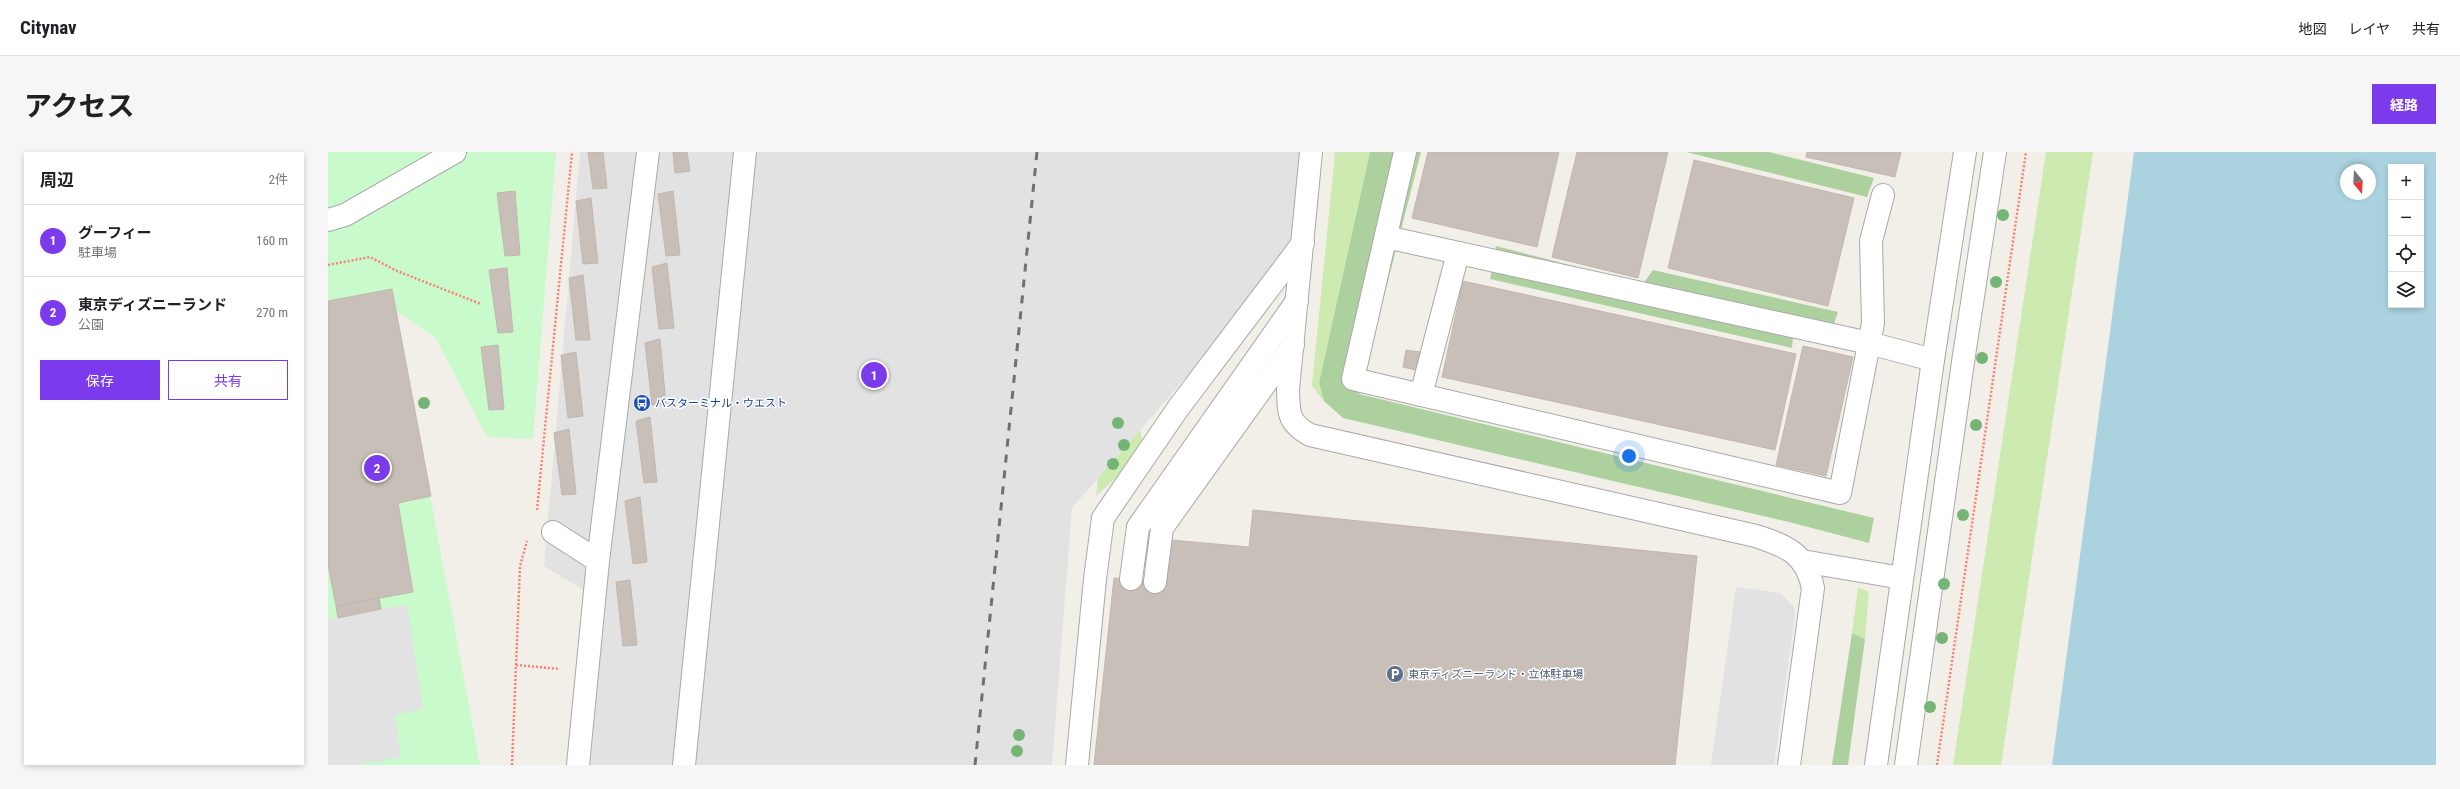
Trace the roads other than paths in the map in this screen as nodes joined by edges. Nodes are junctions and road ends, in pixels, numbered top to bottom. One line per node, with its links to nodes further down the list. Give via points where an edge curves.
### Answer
1 (455, 152): 9 (street, via 345,215)
2 (648, 152): 19 (street)
3 (744, 152): 25 (street)
4 (1311, 152): 11 (street)
5 (1405, 152): 10 (street)
6 (1965, 152): 16 (street)
7 (1996, 152): 29 (street, via 1963,362)
8 (1883, 195): 14 (street, via 1871,241 1873,323)
9 (328, 220)
10 (1386, 237): 12 (street); 17 (street, via 1353,379)
11 (1303, 243): 13 (street); 26 (street, via 1179,407 1103,518)
12 (1458, 253): 14 (street); 17 (street)
13 (1298, 300): 15 (street); 22 (street, via 1138,527)
14 (1869, 343): 16 (street); 17 (street, via 1840,493)
15 (1294, 344): 20 (street, via 1288,389 1289,410 1296,427 1310,435 1756,536 1786,546); 23 (street, via 1162,528)
16 (1933, 360): 21 (street)
17 (1421, 395)
18 (553, 532): 19 (street)
19 (598, 561): 24 (street)
20 (1802, 561): 21 (street); 27 (street, via 1811,577 1813,588)
21 (1902, 578): 28 (street)
22 (1131, 579)
23 (1155, 582)
24 (578, 765)
25 (684, 765)
26 (1077, 765)
27 (1789, 765)
28 (1876, 765)
29 (1906, 765)

